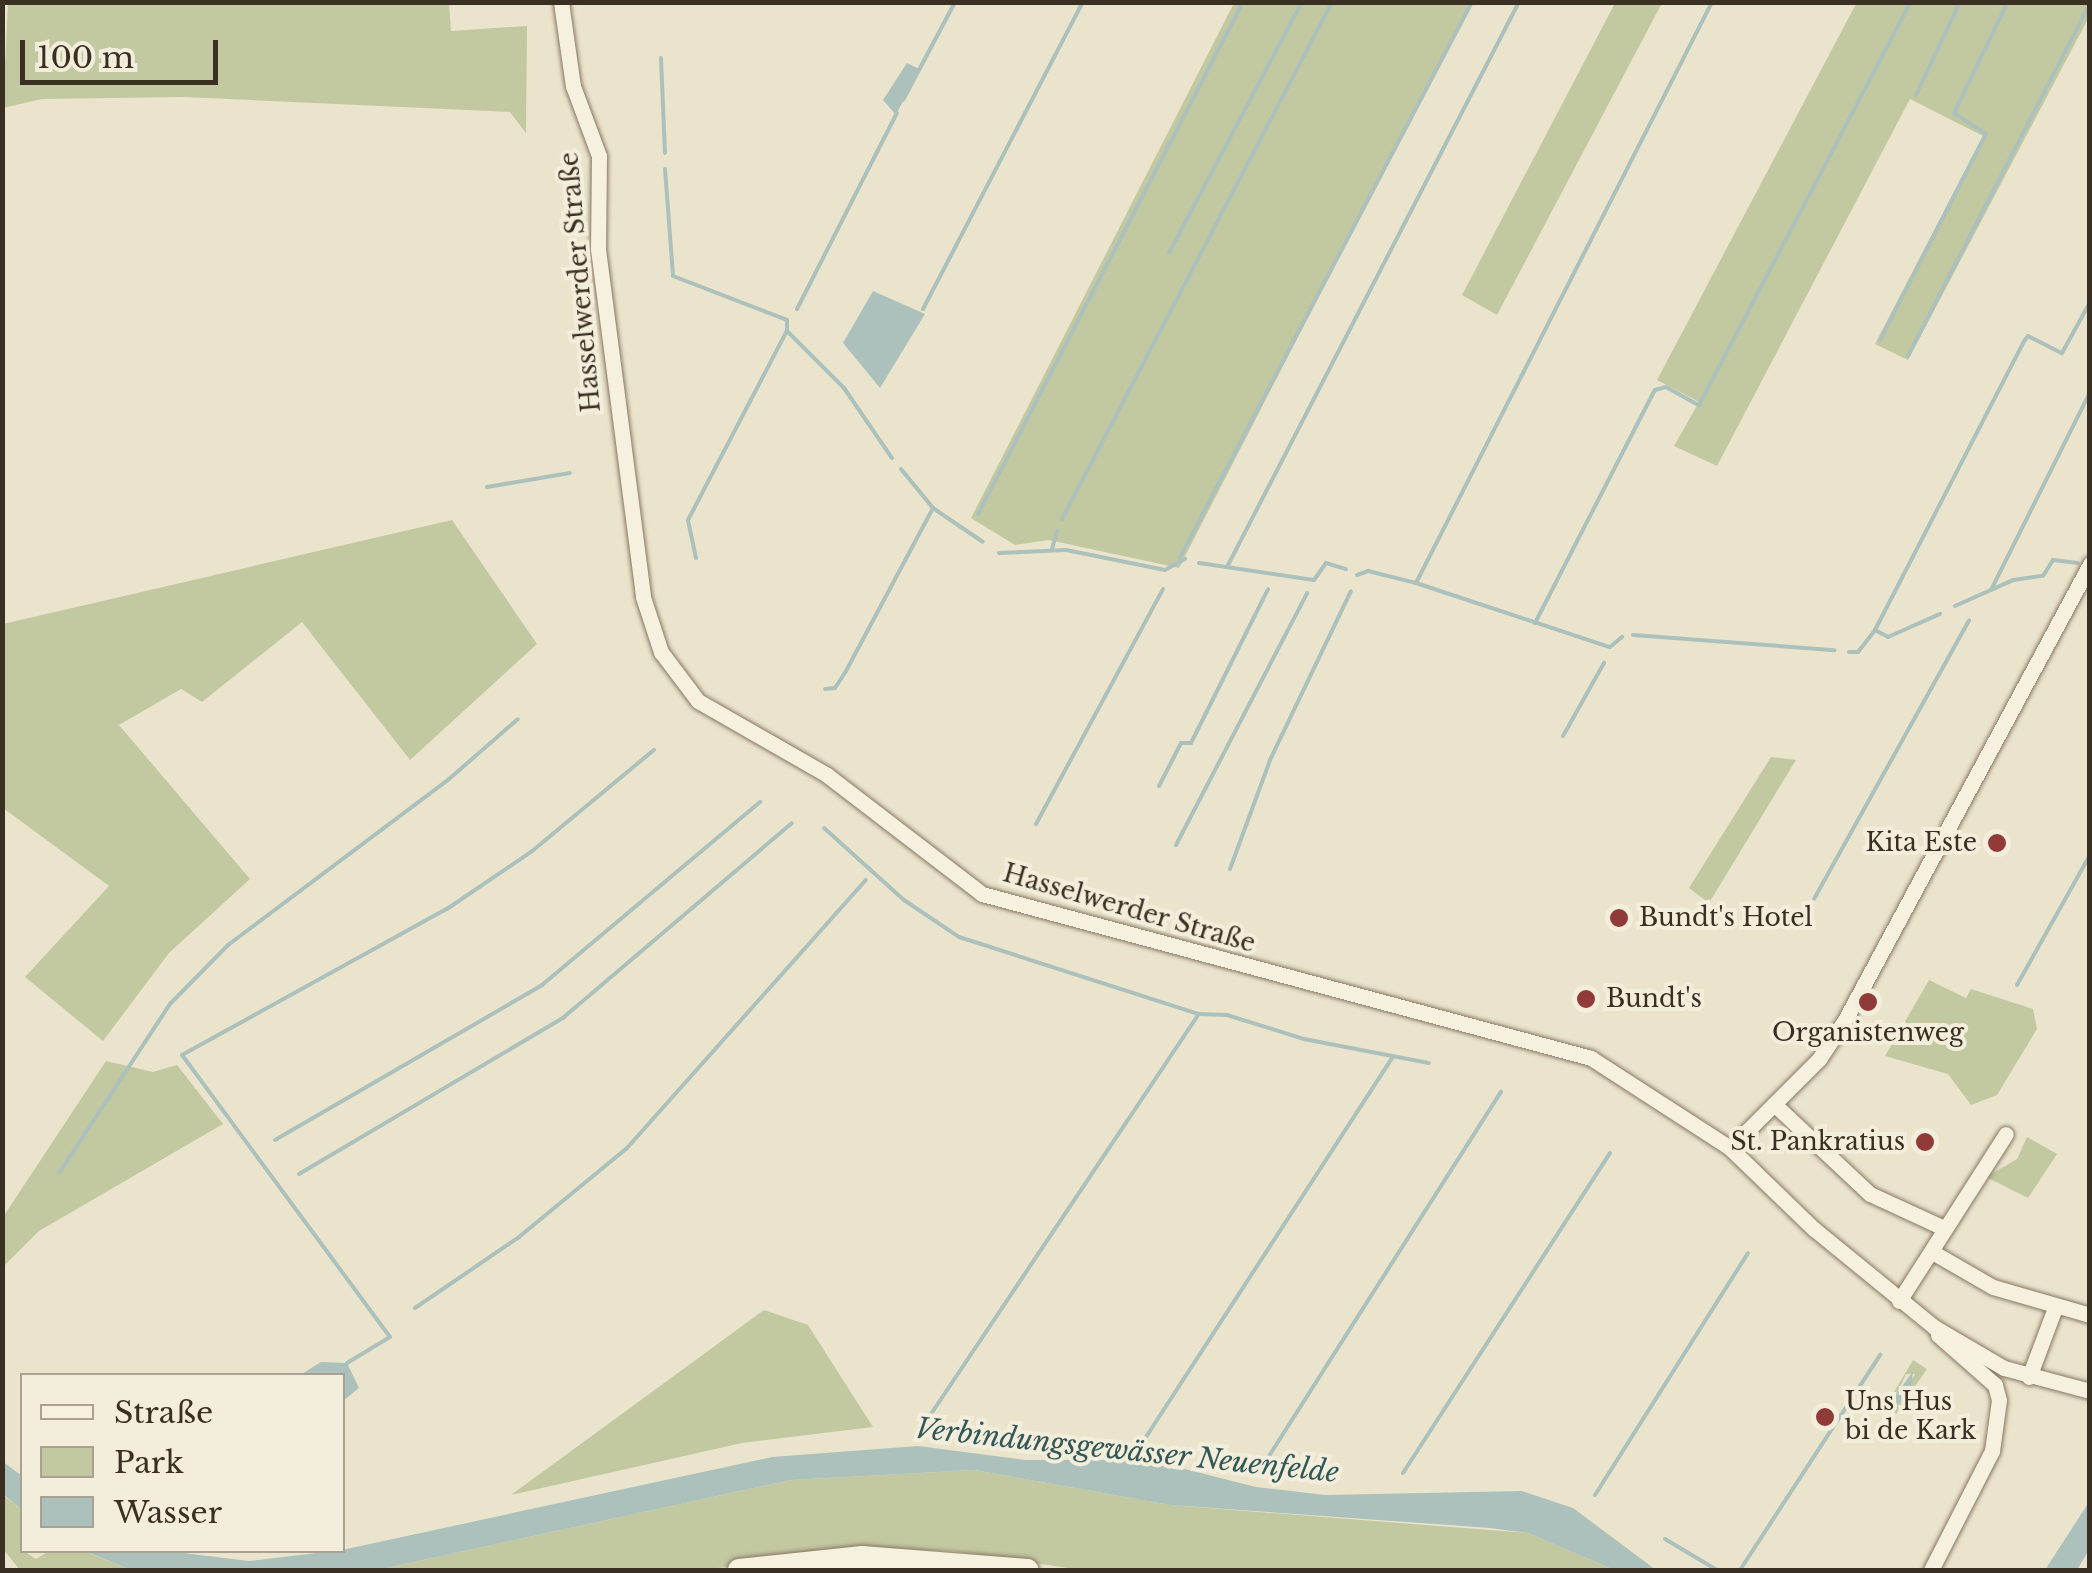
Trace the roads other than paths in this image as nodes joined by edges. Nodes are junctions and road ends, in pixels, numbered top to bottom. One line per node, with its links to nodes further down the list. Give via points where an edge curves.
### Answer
1 (562, 2): 5 (street, Hasselwerder Straße, via 573,86 598,156 598,249 643,597 660,652 698,701 827,775 982,894 1591,1058)
2 (2090, 564): 3 (street, via 1845,1020 1819,1059)
3 (1774, 1104): 5 (street); 6 (street, via 1870,1194)
4 (2006, 1134): 6 (street)
5 (1730, 1148): 8 (street, Hasselwerder Straße)
6 (1944, 1228): 7 (street)
7 (1934, 1253): 8 (street); 9 (street, via 1993,1288)
8 (1899, 1301): 11 (street, Hasselwerder Straße)
9 (2055, 1308): 10 (street); 12 (street)
10 (2090, 1315)
11 (1934, 1328): 12 (street, Hasselwerder Straße); 16 (street, via 1942,1343 1995,1385 1999,1400 1992,1451)
12 (2029, 1377): 13 (street, Hasselwerder Straße)
13 (2090, 1391)
14 (739, 1570): 15 (main road, via 862,1558)
15 (1026, 1570)
16 (1931, 1570)

